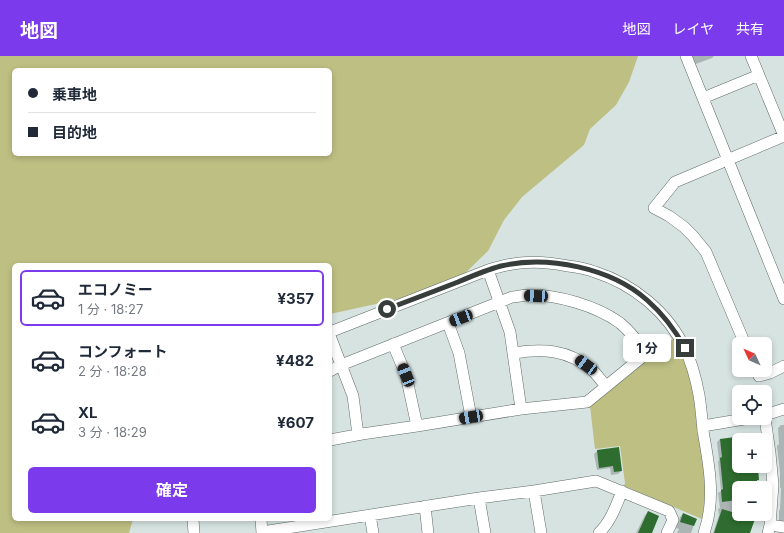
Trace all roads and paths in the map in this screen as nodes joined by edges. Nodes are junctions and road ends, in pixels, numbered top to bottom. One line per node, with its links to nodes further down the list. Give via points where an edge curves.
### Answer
1 (686, 56): 4 (street)
2 (751, 56): 3 (street)
3 (759, 75): 4 (street); 5 (street)
4 (703, 98): 6 (street)
5 (784, 136): 6 (street)
6 (728, 159): 8 (street); 12 (street, via 675,182 654,208 684,227 706,252)
7 (488, 270): 9 (street); 11 (street); 28 (street, via 520,262 557,264 594,271 612,278 647,300 675,332 685,348 694,369)
8 (784, 299)
9 (499, 302): 10 (street); 15 (street, via 510,332); 20 (street, via 528,295 551,297 585,304 621,324 647,352)
10 (448, 323): 14 (street); 24 (street, via 459,353)
11 (332, 331)
12 (742, 337)
13 (332, 341): 16 (street)
14 (393, 344): 16 (street); 27 (street, via 406,375)
15 (514, 353): 20 (street, via 545,350 562,354 578,360 592,370); 21 (street)
16 (341, 365): 18 (street); 29 (street, via 353,396)
17 (784, 366): 19 (street)
18 (332, 370)
19 (772, 372)
20 (606, 386): 21 (street, via 587,402)
21 (521, 409): 24 (street)
22 (784, 409): 23 (street)
23 (772, 414)
24 (471, 417): 27 (street)
25 (732, 421): 28 (street)
26 (766, 425): 40 (street, via 773,485)
27 (417, 426): 29 (street)
28 (703, 426): 49 (street, via 711,487)
29 (358, 435): 30 (street)
30 (332, 440)
31 (534, 491): 32 (street, via 596,481); 33 (street); 46 (street)
32 (622, 491): 47 (street, via 613,513); 48 (street, via 669,511 673,520)
33 (479, 498): 34 (street); 45 (street)
34 (425, 506): 35 (street); 44 (street)
35 (370, 515): 39 (street); 43 (street)
36 (193, 521): 42 (street)
37 (261, 521): 41 (street)
38 (784, 527): 40 (street)
39 (299, 529): 41 (street)
40 (769, 529)
41 (262, 532)
42 (194, 533)
43 (373, 533)
44 (428, 533)
45 (485, 533)
46 (541, 533)
47 (599, 533)
48 (666, 533)
49 (704, 533)

